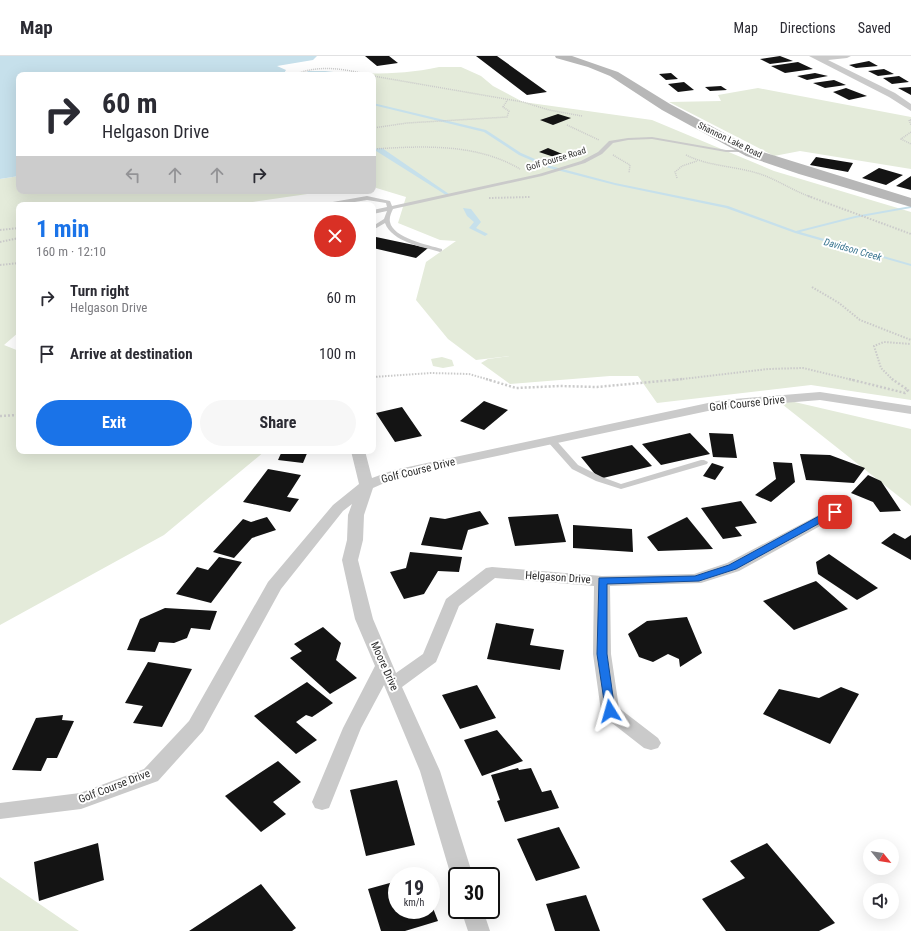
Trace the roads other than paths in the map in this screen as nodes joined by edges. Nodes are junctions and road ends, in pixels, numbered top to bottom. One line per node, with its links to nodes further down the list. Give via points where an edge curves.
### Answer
1 (560, 56): 5 (main road, Shannon Lake Road, via 614,74 666,107)
2 (847, 56): 3 (street)
3 (816, 58): 4 (street, via 892,95)
4 (911, 108)
5 (748, 151): 7 (main road, Shannon Lake Road, via 804,171); 8 (lane, Golf Course Road, via 726,151 652,138 628,139 611,142 600,153 583,162)
6 (344, 202): 8 (lane, via 367,198 388,202)
7 (911, 203)
8 (390, 209): 9 (lane, Golf Course Road); 10 (lane)
9 (376, 211)
10 (387, 220): 11 (lane); 12 (lane, via 395,235)
11 (376, 226)
12 (440, 250)
13 (911, 410): 14 (street, Golf Course Drive, via 820,396 722,404)
14 (551, 440): 16 (lane, via 575,467 621,487); 17 (street, Golf Course Drive, via 394,474)
15 (359, 454): 17 (street)
16 (704, 462)
17 (366, 485): 20 (street, Moore Drive, via 356,516 355,540 350,560 364,619); 24 (street, Golf Course Drive, via 338,508 274,586 196,726 151,775 81,801)
18 (835, 512): 19 (street, Helgason Drive, via 733,567 695,579)
19 (602, 581): 21 (street, Helgason Drive, via 492,572 452,603 430,658); 22 (street, via 602,654 610,711)
20 (385, 665): 21 (street, Moore Drive); 23 (street, via 352,728)
21 (393, 684): 25 (street, Moore Drive, via 430,771)
22 (651, 743)
23 (322, 802)
24 (0, 811)
25 (459, 867)
26 (475, 919): 27 (street)
27 (479, 931)

